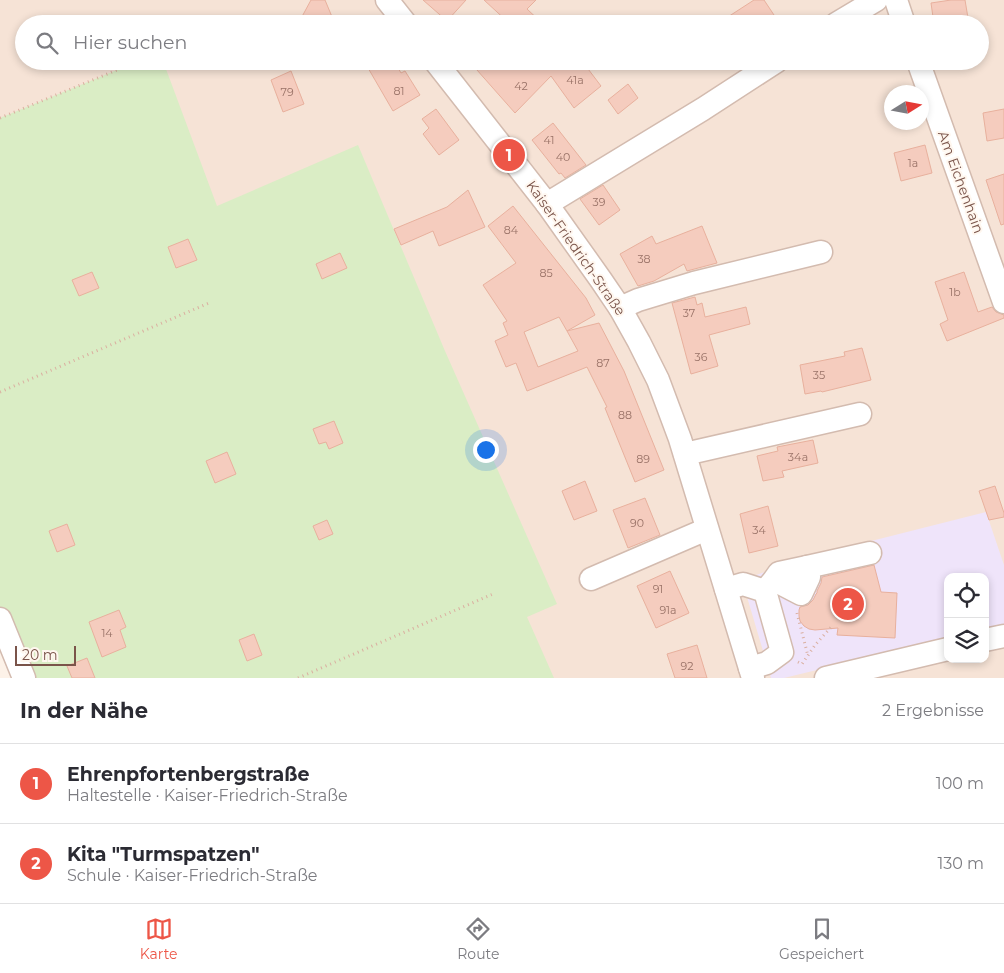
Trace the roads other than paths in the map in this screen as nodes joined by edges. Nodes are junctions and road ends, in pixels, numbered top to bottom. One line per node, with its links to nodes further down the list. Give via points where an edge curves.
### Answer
1 (387, 0): 4 (street)
2 (876, 0): 5 (street)
3 (896, 0): 6 (street)
4 (399, 15)
5 (851, 15)
6 (901, 15)
7 (442, 70): 10 (street, Kaiser-Friedrich-Straße)
8 (763, 70): 10 (street)
9 (921, 70): 12 (street, Am Eichenhain)
10 (547, 204): 13 (street, Kaiser-Friedrich-Straße)
11 (821, 252): 13 (street, via 694,282)
12 (1004, 302)
13 (620, 308): 15 (street, Kaiser-Friedrich-Straße, via 658,380)
14 (860, 414): 15 (street)
15 (685, 454): 16 (street, Kaiser-Friedrich-Straße)
16 (707, 529): 18 (street); 20 (street, Kaiser-Friedrich-Straße)
17 (870, 552): 19 (street, via 807,567 809,577 801,594)
18 (591, 579)
19 (769, 585): 20 (street, via 743,584); 25 (street, via 782,652)
20 (726, 589): 25 (street, Kaiser-Friedrich-Straße)
21 (0, 619): 26 (street)
22 (1004, 636): 23 (street)
23 (989, 639)
24 (944, 650): 27 (street)
25 (752, 673)
26 (24, 678)
27 (826, 678)

